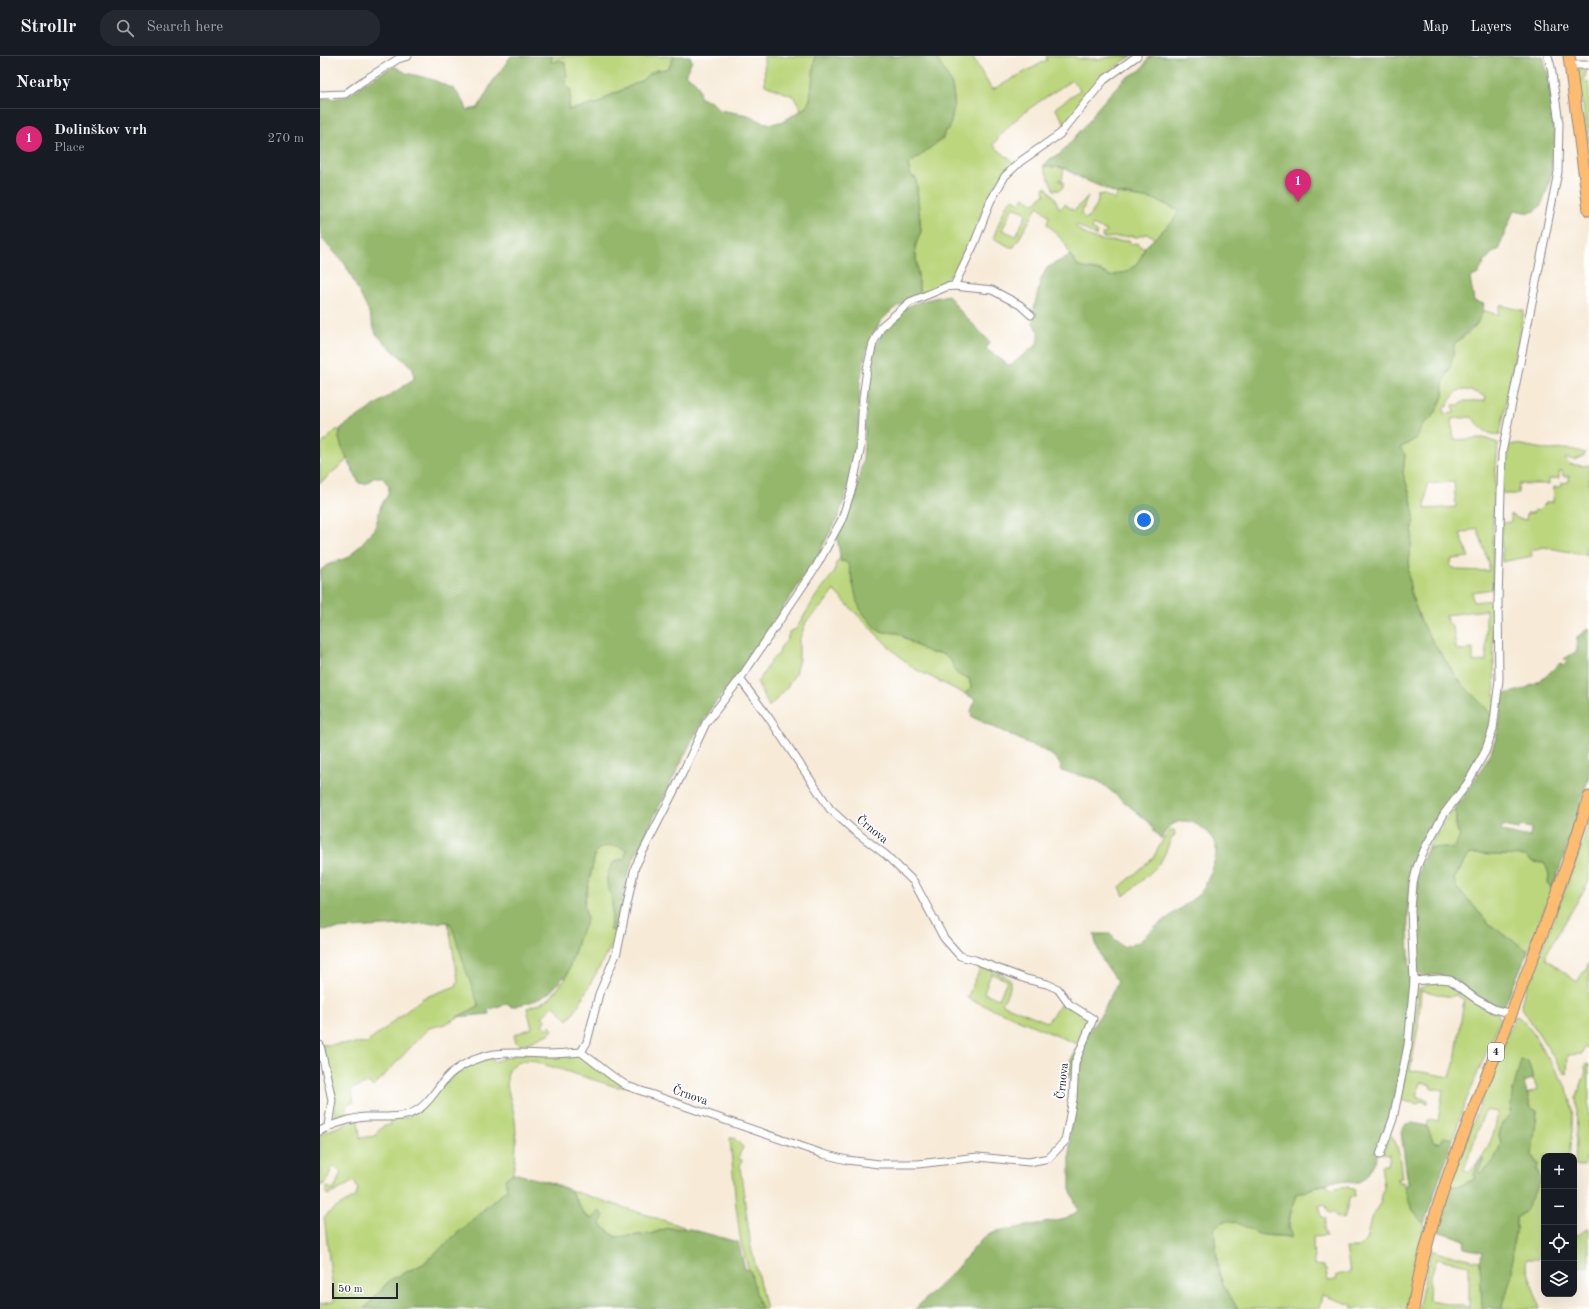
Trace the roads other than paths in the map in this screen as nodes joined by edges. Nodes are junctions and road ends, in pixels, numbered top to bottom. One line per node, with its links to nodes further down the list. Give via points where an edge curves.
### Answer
1 (408, 56): 6 (street, via 398,59 345,94)
2 (1138, 56): 8 (street, via 1104,80 1060,134 1021,161 1005,176 990,202)
3 (1548, 56): 12 (street, via 1559,122 1558,172 1502,453 1498,602 1499,680 1493,729 1485,752 1467,784 1444,814 1417,867 1412,884 1411,910)
4 (1569, 60): 5 (street); 7 (main road)
5 (1589, 65)
6 (320, 95)
7 (1589, 210)
8 (954, 286): 9 (street, via 992,290 1020,305); 10 (street, via 910,302 882,326 873,343 867,369 860,451 842,519 817,565)
9 (1031, 315)
10 (740, 679): 15 (street, via 706,723 635,868 617,952 599,994); 15 (street, Črnova, via 830,809 886,854 914,882 944,938 960,956 1058,989 1069,1004 1093,1019 1075,1063 1073,1099 1065,1140 1049,1158 1029,1162 978,1157 918,1164 879,1164 847,1160 627,1086)
11 (1589, 797): 13 (main road, 4, via 1579,835)
12 (1414, 981): 13 (street, via 1450,980 1476,999 1494,1009); 18 (street, via 1408,1045 1393,1119)
13 (1511, 1014): 19 (main road, 4, via 1439,1199)
14 (320, 1045): 16 (street, via 332,1100)
15 (581, 1052): 16 (street, via 490,1054 453,1071 428,1102 418,1110 406,1115 364,1117)
16 (328, 1126): 17 (street)
17 (320, 1131)
18 (1380, 1155)
19 (1413, 1309)

